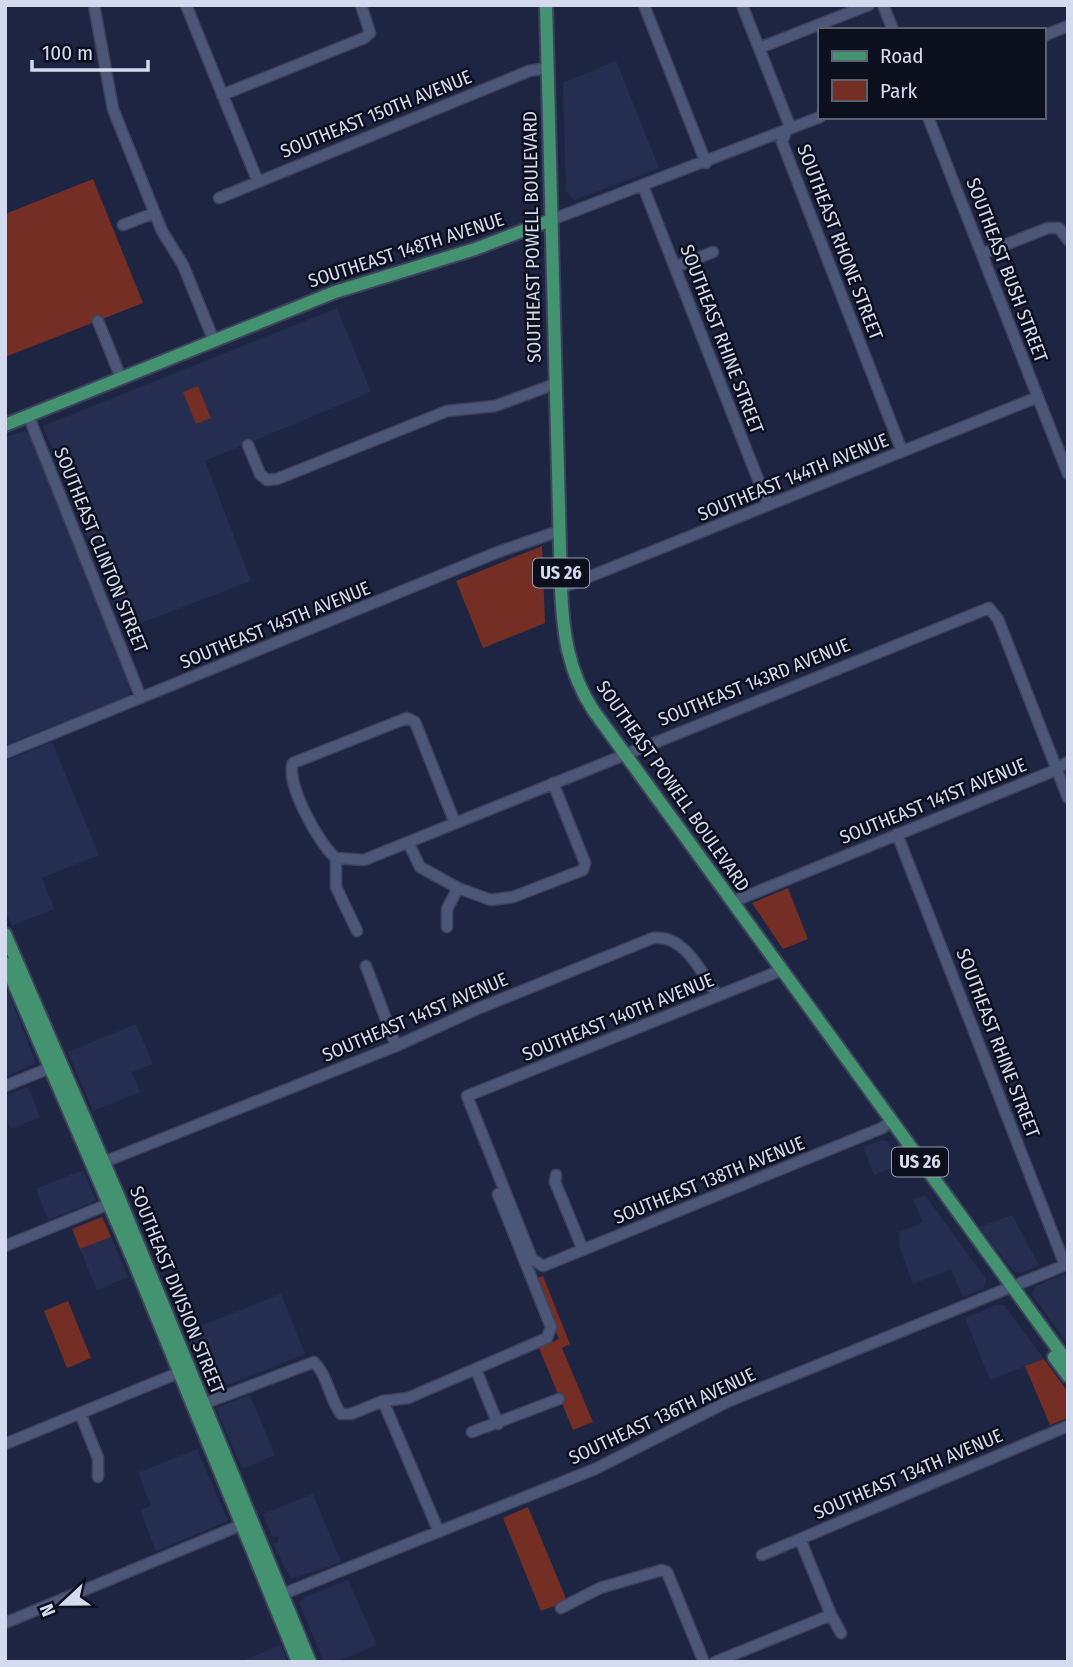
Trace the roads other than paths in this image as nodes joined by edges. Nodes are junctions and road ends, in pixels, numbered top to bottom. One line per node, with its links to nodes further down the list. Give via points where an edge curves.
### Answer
1 (94, 5): 22 (street, via 110,98)
2 (186, 5): 14 (street)
3 (361, 5): 14 (street, via 370,33)
4 (546, 5): 13 (main road, SOUTHEAST POWELL BOULEVARD / US 26)
5 (644, 5): 18 (street)
6 (742, 5): 12 (street, SOUTHEAST RHONE STREET)
7 (869, 5): 12 (street)
8 (883, 5): 10 (street)
9 (1068, 26): 11 (street)
10 (892, 28)
11 (1045, 35)
12 (759, 48): 17 (street, SOUTHEAST RHONE STREET, via 789,124)
13 (547, 68): 19 (street, SOUTHEAST 150TH AVENUE, via 528,71); 23 (main road, SOUTHEAST POWELL BOULEVARD / US 26)
14 (222, 95): 19 (street)
15 (818, 118): 17 (street, SOUTHEAST 148TH AVENUE)
16 (929, 119): 27 (street, SOUTHEAST BUSH STREET)
17 (786, 131): 18 (street, SOUTHEAST 148TH AVENUE); 37 (street, SOUTHEAST RHONE STREET, via 782,142)
18 (706, 163): 20 (street, SOUTHEAST 148TH AVENUE)
19 (258, 181): 21 (street, SOUTHEAST 150TH AVENUE)
20 (643, 186): 23 (street, SOUTHEAST 148TH AVENUE); 28 (street, SOUTHEAST RHINE STREET)
21 (219, 198)
22 (154, 213): 24 (street); 30 (street, via 183,265)
23 (551, 220): 30 (main road, SOUTHEAST 148TH AVENUE, via 475,249 359,283); 32 (main road, SOUTHEAST POWELL BOULEVARD / US 26)
24 (123, 225)
25 (1068, 240): 27 (street, via 1059,228 1048,228)
26 (713, 252): 28 (street)
27 (982, 254): 33 (street, SOUTHEAST BUSH STREET)
28 (675, 267): 39 (street, SOUTHEAST RHINE STREET)
29 (98, 321): 31 (street)
30 (214, 341): 31 (main road, SOUTHEAST 148TH AVENUE)
31 (121, 378): 34 (main road, SOUTHEAST 148TH AVENUE)
32 (555, 384): 36 (street, via 495,406 447,411 267,480); 40 (main road, SOUTHEAST POWELL BOULEVARD / US 26)
33 (1038, 397): 37 (street, SOUTHEAST 144TH AVENUE); 38 (street, SOUTHEAST BUSH STREET)
34 (28, 415): 35 (main road, SOUTHEAST 148TH AVENUE); 42 (street, SOUTHEAST CLINTON STREET)
35 (5, 425)
36 (248, 445)
37 (902, 452): 39 (street, SOUTHEAST 144TH AVENUE)
38 (1068, 474)
39 (768, 505): 41 (street, SOUTHEAST 144TH AVENUE)
40 (559, 531): 41 (main road, SOUTHEAST POWELL BOULEVARD / US 26); 42 (street, SOUTHEAST 145TH AVENUE)
41 (561, 589): 44 (main road, SOUTHEAST POWELL BOULEVARD / US 26, via 571,669)
42 (141, 698): 43 (street, SOUTHEAST 145TH AVENUE)
43 (5, 753)
44 (624, 753): 46 (street, SOUTHEAST 143RD AVENUE, via 989,608 999,619); 47 (street, SOUTHEAST 143RD AVENUE); 54 (main road, SOUTHEAST POWELL BOULEVARD / US 26)
45 (1068, 762): 46 (street, SOUTHEAST 141ST AVENUE)
46 (1056, 769): 48 (street); 50 (street, SOUTHEAST 141ST AVENUE)
47 (553, 783): 49 (street, SOUTHEAST 143RD AVENUE); 53 (street, via 585,863 583,870 502,901)
48 (1068, 798)
49 (455, 822): 51 (street, SOUTHEAST 143RD AVENUE); 52 (street, via 415,722 400,719 293,763 293,784 321,844)
50 (897, 834): 54 (street, SOUTHEAST 141ST AVENUE); 74 (street, SOUTHEAST RHINE STREET)
51 (408, 842): 52 (street, SOUTHEAST 143RD AVENUE, via 364,860); 53 (street, via 420,867)
52 (336, 858): 56 (street, via 336,887)
53 (458, 888): 55 (street, via 447,909)
54 (732, 902): 61 (main road, SOUTHEAST POWELL BOULEVARD / US 26)
55 (447, 927)
56 (357, 931)
57 (5, 934): 59 (main road, SOUTHEAST DIVISION STREET)
58 (5, 944): 59 (main road)
59 (11, 961): 64 (main road, SOUTHEAST DIVISION STREET); 67 (main road, SOUTHEAST DIVISION STREET)
60 (366, 966): 63 (street)
61 (782, 970): 62 (street, SOUTHEAST 140TH AVENUE); 66 (main road, SOUTHEAST POWELL BOULEVARD / US 26)
62 (718, 996): 63 (street, SOUTHEAST 141ST AVENUE, via 682,946 670,939 653,938); 75 (street, SOUTHEAST 140TH AVENUE, via 467,1096)
63 (396, 1046): 67 (street, SOUTHEAST 141ST AVENUE)
64 (50, 1068): 65 (street); 67 (main road, SOUTHEAST DIVISION STREET)
65 (5, 1086)
66 (891, 1121): 73 (street, SOUTHEAST 138TH AVENUE); 76 (main road, SOUTHEAST POWELL BOULEVARD / US 26, via 974,1231)
67 (98, 1163): 70 (main road, SOUTHEAST DIVISION STREET); 71 (main road, SOUTHEAST DIVISION STREET)
68 (556, 1175): 73 (street)
69 (498, 1194): 78 (street, via 551,1327 534,1346)
70 (109, 1204): 71 (main road, via 114,1203); 72 (street); 79 (main road, SOUTHEAST DIVISION STREET)
71 (134, 1234): 79 (main road, SOUTHEAST DIVISION STREET)
72 (5, 1246)
73 (583, 1250): 75 (street, SOUTHEAST 138TH AVENUE)
74 (1067, 1264): 76 (street, SOUTHEAST 136TH AVENUE)
75 (538, 1265)
76 (1009, 1288): 77 (main road, SOUTHEAST POWELL BOULEVARD / US 26); 80 (main road, SOUTHEAST POWELL BOULEVARD / US 26); 91 (street, SOUTHEAST 136TH AVENUE, via 730,1401 605,1465)
77 (1068, 1363)
78 (476, 1370): 82 (street, via 408,1398); 85 (street)
79 (184, 1371): 83 (main road, SOUTHEAST DIVISION STREET); 84 (street); 90 (main road, SOUTHEAST DIVISION STREET)
80 (1068, 1376)
81 (559, 1399): 85 (street)
82 (383, 1401): 83 (street, via 351,1415 341,1414 314,1362); 91 (street)
83 (203, 1404): 94 (main road, SOUTHEAST DIVISION STREET)
84 (80, 1413): 88 (street); 89 (street, via 98,1458)
85 (498, 1424): 87 (street)
86 (1068, 1426): 92 (street, SOUTHEAST 134TH AVENUE)
87 (472, 1432)
88 (5, 1444)
89 (98, 1477)
90 (241, 1525): 94 (main road, SOUTHEAST DIVISION STREET); 97 (street)
91 (439, 1532): 94 (street, SOUTHEAST 136TH AVENUE)
92 (800, 1539): 93 (street, SOUTHEAST 134TH AVENUE); 96 (street)
93 (762, 1555)
94 (276, 1597): 99 (main road, SOUTHEAST DIVISION STREET); 100 (main road, SOUTHEAST DIVISION STREET)
95 (561, 1608): 101 (street, via 600,1588 657,1569 667,1572)
96 (831, 1615): 98 (street); 102 (street)
97 (6, 1619)
98 (841, 1633)
99 (298, 1662)
100 (310, 1662)
101 (704, 1662)
102 (715, 1662)

